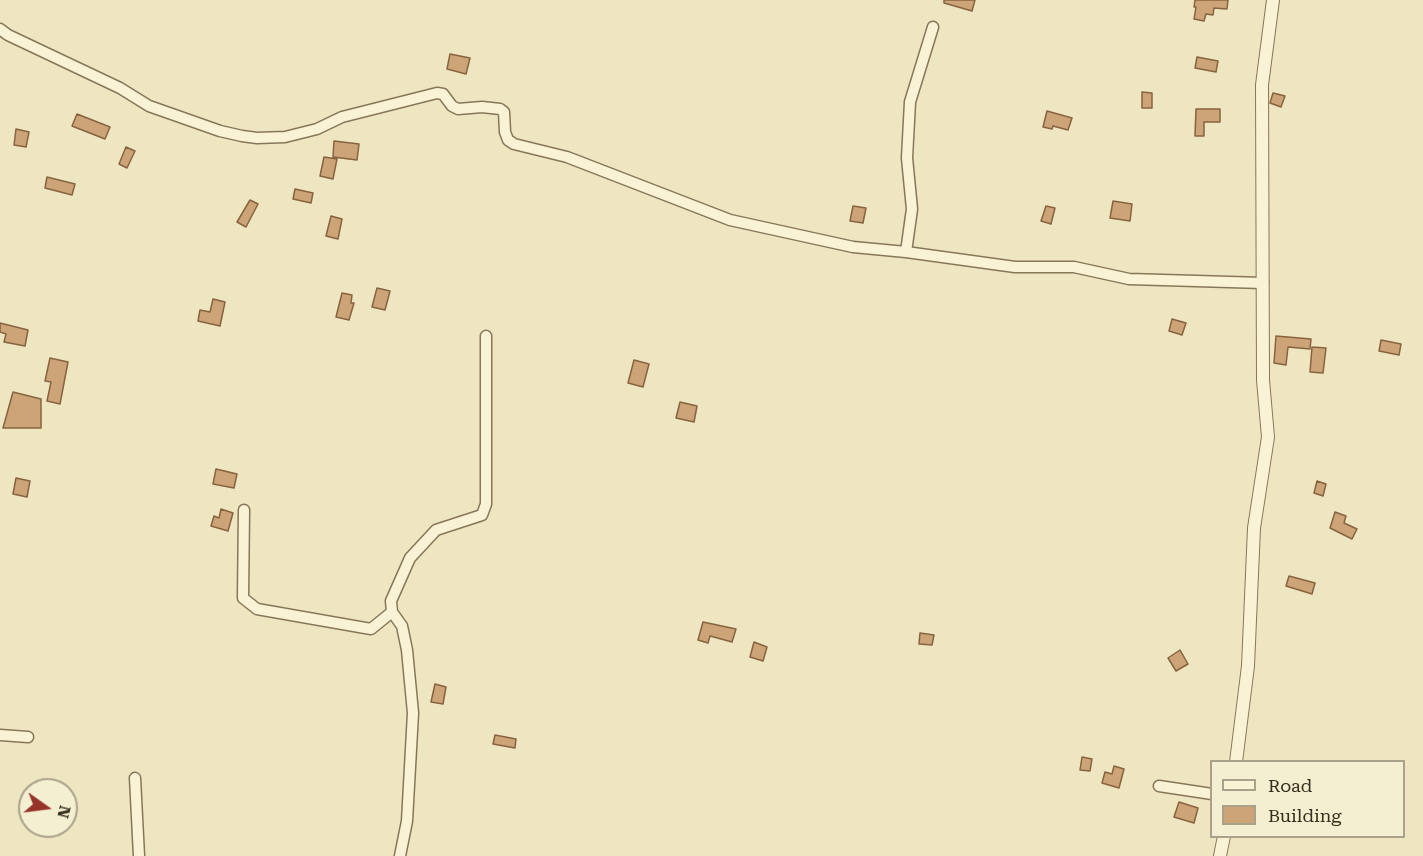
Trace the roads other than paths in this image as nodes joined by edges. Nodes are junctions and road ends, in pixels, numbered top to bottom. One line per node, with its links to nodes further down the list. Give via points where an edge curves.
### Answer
1 (1273, 0): 5 (street, via 1262,85)
2 (933, 27): 4 (street, via 910,102 907,158 912,209)
3 (0, 29): 4 (street, via 149,106 220,131 258,138 285,137 317,129 342,117 443,94 458,109 500,109 504,112 508,140 514,144 567,157 730,220 853,247)
4 (906, 252): 5 (street, via 1015,267 1074,267 1129,279)
5 (1263, 283): 11 (street, via 1263,380 1268,437 1254,528 1248,666)
6 (486, 336): 8 (street, via 486,504 482,515 436,530 410,558 391,600)
7 (244, 510): 8 (street, via 243,598 257,609 371,629)
8 (392, 612): 17 (street, via 402,626 407,650 413,713 407,821)
9 (0, 735): 10 (street)
10 (28, 736)
11 (1236, 760)
12 (135, 778): 16 (street)
13 (1159, 786): 14 (street)
14 (1210, 794)
15 (1224, 838): 18 (street)
16 (139, 856)
17 (400, 856)
18 (1220, 856)

